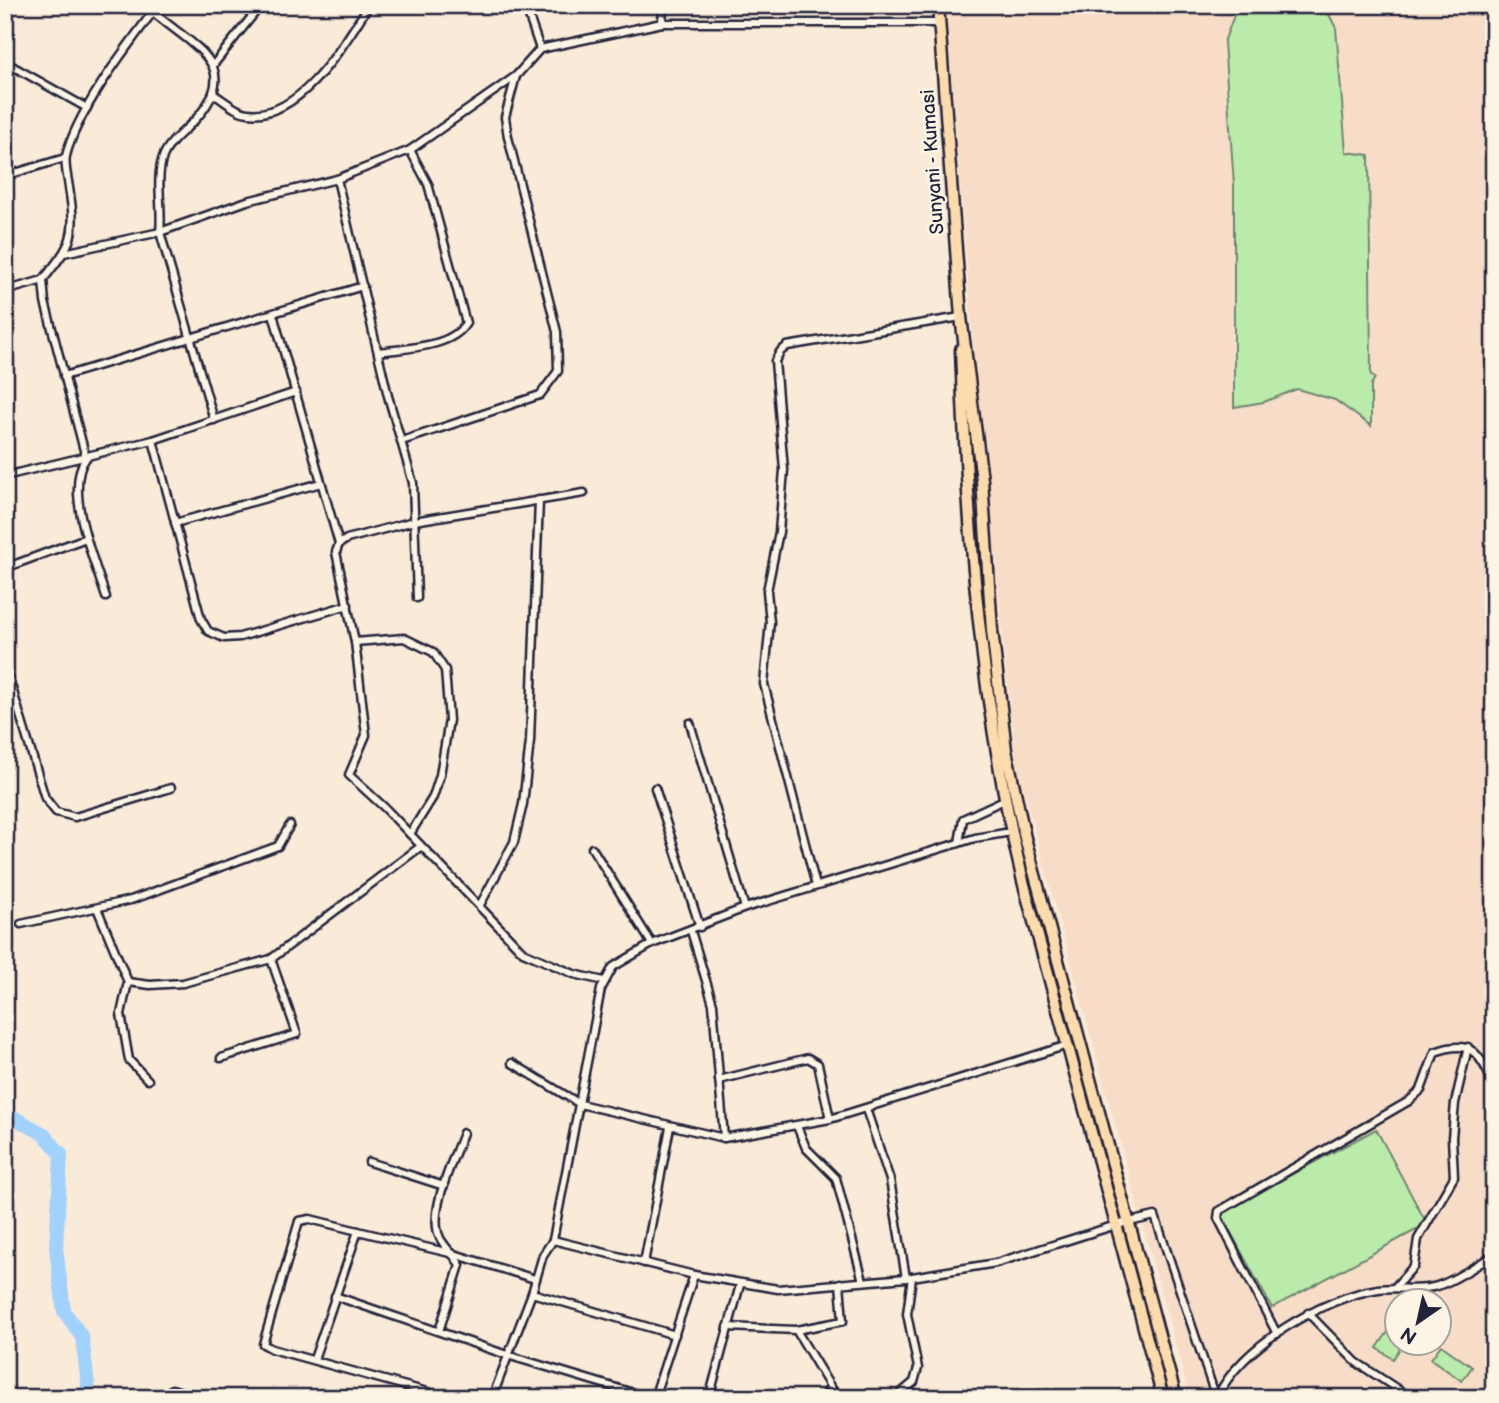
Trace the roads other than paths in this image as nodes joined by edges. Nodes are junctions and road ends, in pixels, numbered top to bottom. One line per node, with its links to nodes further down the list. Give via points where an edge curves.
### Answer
1 (158, 5): 7 (street)
2 (261, 5): 12 (street)
3 (369, 5): 14 (street, via 320,76 282,106 251,114)
4 (525, 5): 10 (street)
5 (663, 5): 8 (street)
6 (938, 5): 9 (main road, Sunyani - Kumasi)
7 (153, 12): 12 (street); 15 (street)
8 (662, 23): 9 (street); 10 (street)
9 (939, 23): 26 (main road, Sunyani - Kumasi)
10 (541, 49): 13 (street)
11 (5, 62): 15 (street)
12 (214, 64): 14 (street)
13 (516, 76): 16 (street); 33 (street, via 505,117 557,332 558,371 540,395)
14 (215, 95): 20 (street, via 163,157)
15 (87, 108): 17 (street)
16 (410, 150): 19 (street); 28 (street, via 428,184 466,323 450,339)
17 (65, 158): 18 (street); 21 (street, via 74,217 73,235)
18 (5, 176)
19 (337, 179): 20 (street, via 247,201); 23 (street)
20 (160, 232): 21 (street); 27 (street)
21 (64, 253): 22 (street)
22 (43, 280): 24 (street); 29 (street)
23 (363, 285): 25 (street); 28 (street)
24 (5, 291)
25 (273, 314): 27 (street); 30 (street)
26 (961, 317): 54 (main road, Sunyani - Kumasi, via 973,543 986,673); 61 (street, via 788,345 775,361 783,470 779,533 767,591 770,622 764,684)
27 (191, 340): 29 (street); 31 (street)
28 (379, 352): 33 (street)
29 (65, 376): 34 (street)
30 (296, 392): 31 (street); 36 (street)
31 (214, 420): 32 (street)
32 (153, 440): 34 (street); 40 (street)
33 (402, 441): 39 (street, via 412,483)
34 (86, 458): 35 (street); 41 (street, via 77,479)
35 (5, 476)
36 (321, 483): 40 (street); 42 (street)
37 (584, 493): 38 (street)
38 (539, 500): 39 (street); 62 (street, via 530,741 523,804 514,842)
39 (414, 521): 42 (street); 45 (street)
40 (175, 523): 46 (street, via 201,619 214,636 240,637)
41 (86, 538): 43 (street); 44 (street)
42 (339, 544): 46 (street)
43 (5, 568)
44 (106, 597)
45 (417, 598)
46 (348, 605): 47 (street)
47 (355, 642): 57 (street, via 366,736 349,775); 57 (street, via 404,638 433,652 446,670 449,720 440,775 433,797)
48 (5, 665): 49 (street)
49 (15, 698): 50 (street); 52 (street, via 45,797 56,812 75,817)
50 (5, 701)
51 (690, 723): 64 (street)
52 (171, 788)
53 (654, 788): 66 (street)
54 (1010, 798): 56 (main road); 58 (street, via 963,819); 88 (main road)
55 (290, 825): 63 (street, via 278,846)
56 (1012, 832): 58 (street); 72 (main road)
57 (410, 834): 59 (street)
58 (959, 843): 61 (street)
59 (420, 847): 62 (street); 69 (street)
60 (592, 848): 68 (street)
61 (816, 886): 64 (street)
62 (480, 905): 70 (street, via 523,952 573,974)
63 (97, 908): 65 (street); 71 (street)
64 (745, 908): 66 (street)
65 (21, 924)
66 (699, 926): 67 (street)
67 (691, 931): 68 (street); 77 (street, via 713,1004)
68 (652, 944): 70 (street, via 613,967)
69 (271, 959): 71 (street, via 183,983); 74 (street, via 297,1034)
70 (604, 981): 79 (street)
71 (128, 982): 76 (street, via 121,1014 129,1060)
72 (1068, 1045): 80 (street); 89 (main road)
73 (1468, 1047): 78 (street, via 1478,1054); 101 (street, via 1455,1103 1454,1177 1418,1239 1414,1266); 108 (street, via 1454,1045 1435,1052 1421,1090 1409,1101 1219,1211 1218,1218)
74 (221, 1058)
75 (512, 1063): 79 (street)
76 (148, 1080)
77 (719, 1080): 81 (street, via 814,1060); 85 (street)
78 (1494, 1085)
79 (580, 1104): 83 (street); 91 (street)
80 (866, 1109): 81 (street); 96 (street, via 890,1180)
81 (830, 1119): 82 (street)
82 (797, 1126): 85 (street); 98 (street, via 806,1148 836,1178)
83 (670, 1127): 85 (street); 94 (street)
84 (463, 1133): 87 (street)
85 (724, 1138)
86 (369, 1162): 87 (street)
87 (444, 1186): 92 (street, via 436,1226)
88 (1129, 1222): 89 (street); 124 (main road); 125 (street, via 1155,1216)
89 (1116, 1225): 96 (street, via 996,1263); 123 (main road)
90 (358, 1231): 92 (street); 103 (street); 111 (street, via 302,1218 288,1250 263,1344)
91 (553, 1240): 94 (street); 97 (street)
92 (454, 1254): 97 (street); 107 (street, via 459,1273)
93 (1494, 1255): 101 (street, via 1434,1288)
94 (644, 1263): 95 (street)
95 (694, 1275): 100 (street); 109 (street)
96 (909, 1277): 98 (street); 122 (street, via 907,1314 918,1368 914,1382)
97 (535, 1279): 102 (street)
98 (863, 1281): 99 (street)
99 (840, 1283): 100 (street, via 778,1289); 106 (street, via 843,1321)
100 (740, 1285): 105 (street)
101 (1395, 1287): 104 (street, via 1375,1289)
102 (532, 1293): 109 (street); 110 (street)
103 (335, 1296): 107 (street); 111 (street)
104 (1308, 1312): 108 (street); 126 (street, via 1356,1362)
105 (728, 1327): 106 (street); 119 (street)
106 (796, 1330): 113 (street)
107 (439, 1331): 110 (street)
108 (1277, 1334): 125 (street, via 1230,1375)
109 (675, 1335): 118 (street)
110 (507, 1355): 117 (street); 118 (street)
111 (314, 1359): 116 (street)
112 (1494, 1387): 127 (street)
113 (831, 1388): 120 (street); 121 (street)
114 (172, 1389): 115 (street)
115 (200, 1398)
116 (449, 1398)
117 (492, 1398)
118 (652, 1398)
119 (709, 1398)
120 (821, 1398)
121 (839, 1398)
122 (895, 1398)
123 (1163, 1398)
124 (1176, 1398)
125 (1216, 1398)
126 (1411, 1398)
127 (1487, 1398)

